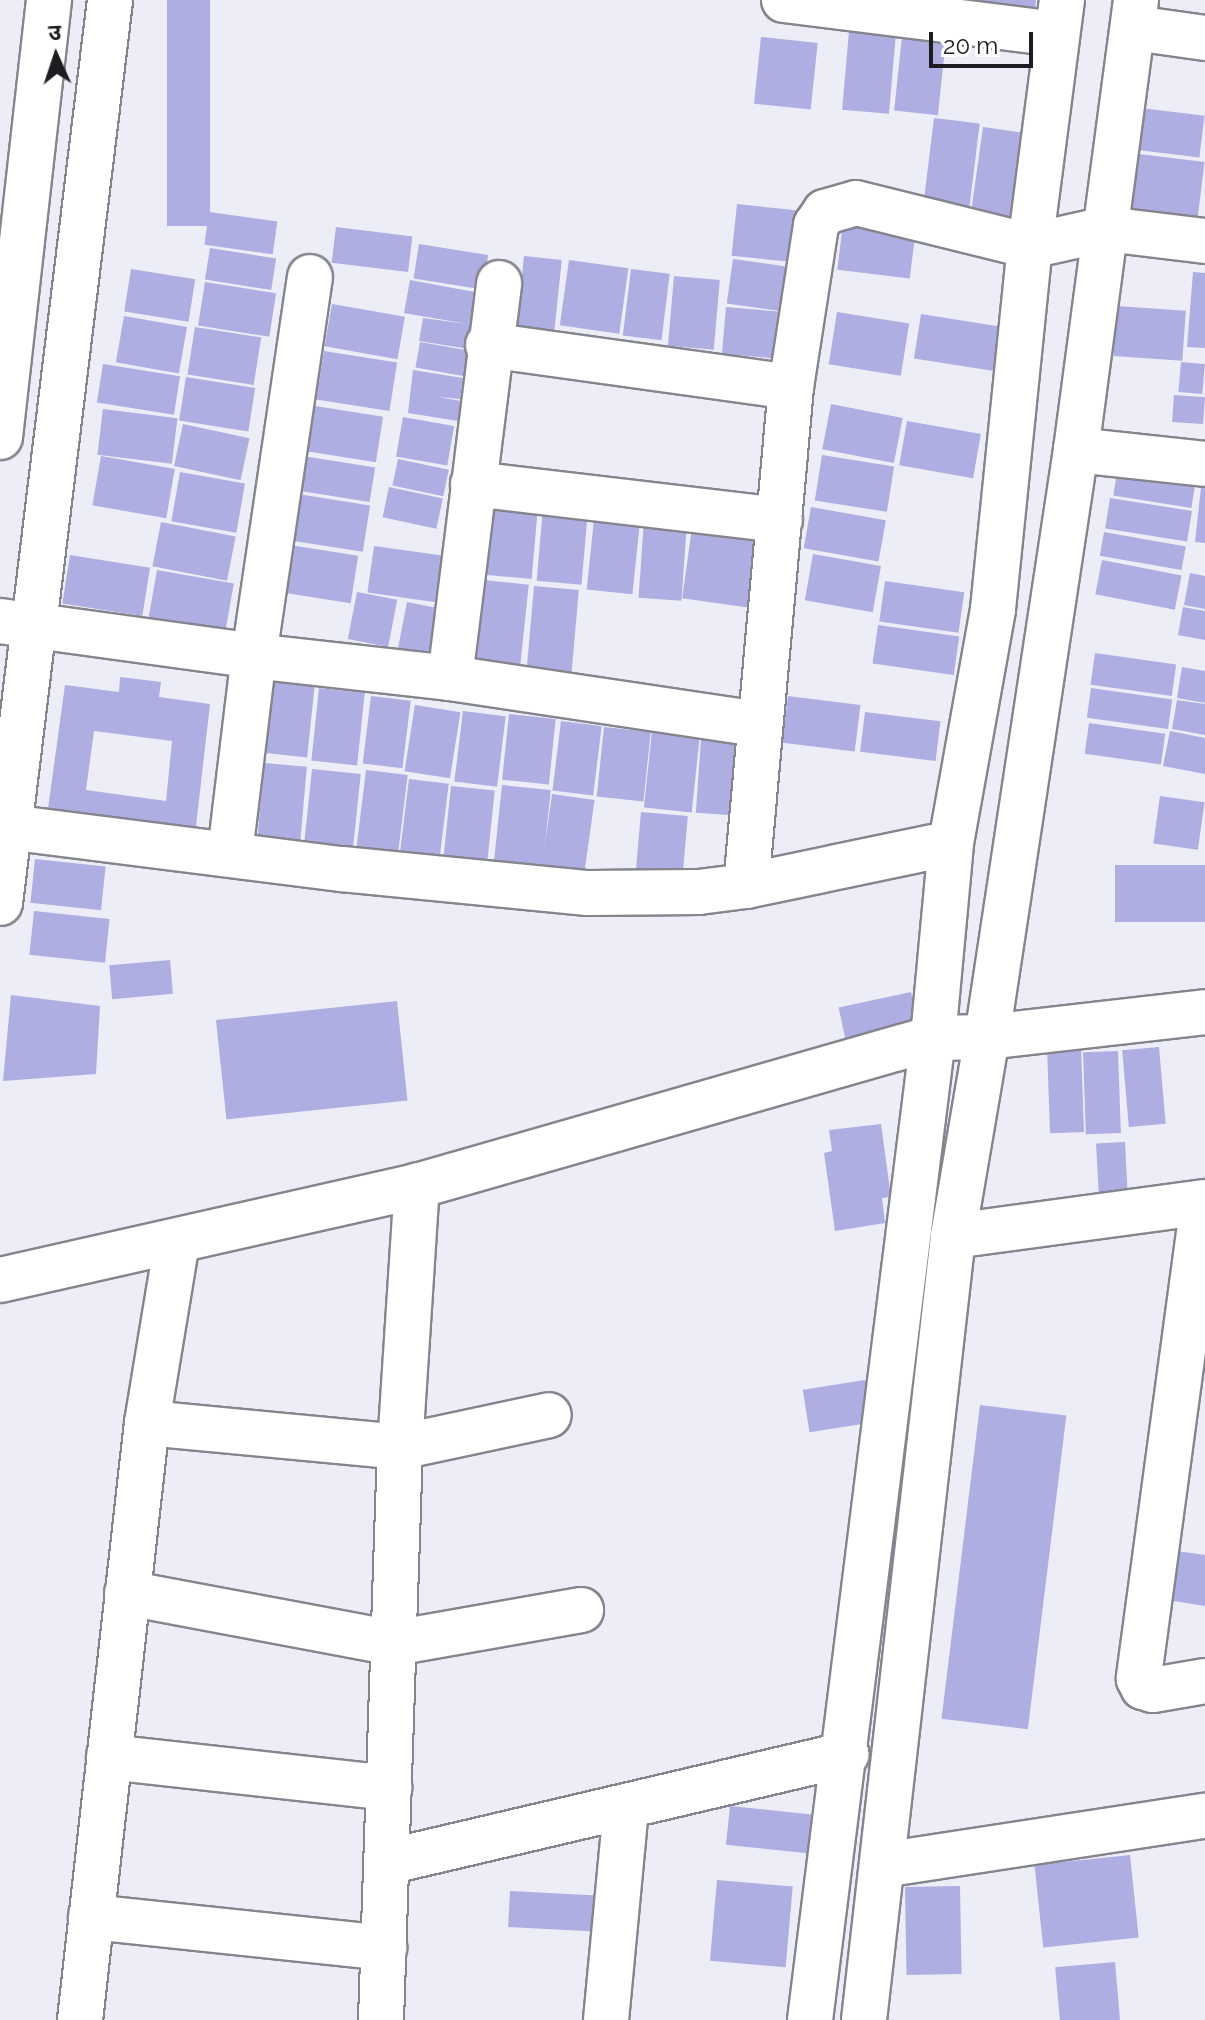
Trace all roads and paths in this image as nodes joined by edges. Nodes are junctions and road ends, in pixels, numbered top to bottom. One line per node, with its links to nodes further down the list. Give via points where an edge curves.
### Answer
1 (49, 0): 7 (street)
2 (110, 0): 14 (street)
3 (784, 0): 5 (street)
4 (1135, 14): 6 (street); 8 (street)
5 (1059, 17): 10 (street)
6 (1205, 38)
7 (15, 175): 13 (street)
8 (1106, 229): 9 (street); 10 (street); 18 (street)
9 (1205, 241)
10 (1030, 246): 16 (street, via 856,203 825,212 816,225); 27 (street, via 993,609)
11 (310, 277): 23 (street)
12 (499, 283): 15 (street)
13 (8, 292): 14 (street); 17 (street)
14 (76, 302): 22 (street)
15 (488, 345): 16 (street); 20 (street)
16 (791, 387): 21 (street)
17 (0, 437)
18 (1076, 450): 19 (street); 32 (street)
19 (1205, 464)
20 (473, 484): 21 (street); 24 (street)
21 (780, 520): 25 (street)
22 (17, 623): 23 (street); 26 (street)
23 (254, 656): 24 (street); 28 (street)
24 (450, 678): 25 (street)
25 (759, 724): 29 (street)
26 (4, 826): 28 (street); 30 (street)
27 (951, 843): 29 (street); 33 (street)
28 (230, 853): 29 (street, via 588,893)
29 (746, 886)
30 (0, 903)
31 (1205, 1012): 32 (street)
32 (987, 1037): 33 (street); 36 (street)
33 (933, 1038): 34 (street); 47 (street)
34 (417, 1186): 37 (street); 42 (street)
35 (1204, 1202): 36 (street); 40 (street)
36 (953, 1236): 53 (street)
37 (177, 1241): 38 (street); 41 (street)
38 (0, 1280)
39 (549, 1415): 42 (street)
40 (1188, 1417): 46 (street, via 1139,1679 1153,1690)
41 (147, 1423): 42 (street); 43 (street)
42 (400, 1447): 45 (street)
43 (127, 1593): 45 (street); 48 (street)
44 (581, 1610): 45 (street)
45 (394, 1643): 49 (street)
46 (1205, 1681)
47 (846, 1754): 50 (street); 59 (street)
48 (109, 1757): 49 (street); 54 (street)
49 (389, 1788): 52 (street)
50 (626, 1807): 52 (street); 58 (street)
51 (1205, 1816): 53 (street)
52 (387, 1862): 55 (street)
53 (883, 1865): 60 (street)
54 (91, 1917): 55 (street); 56 (street)
55 (384, 1948): 57 (street)
56 (80, 2020)
57 (381, 2020)
58 (606, 2020)
59 (810, 2020)
60 (864, 2020)

